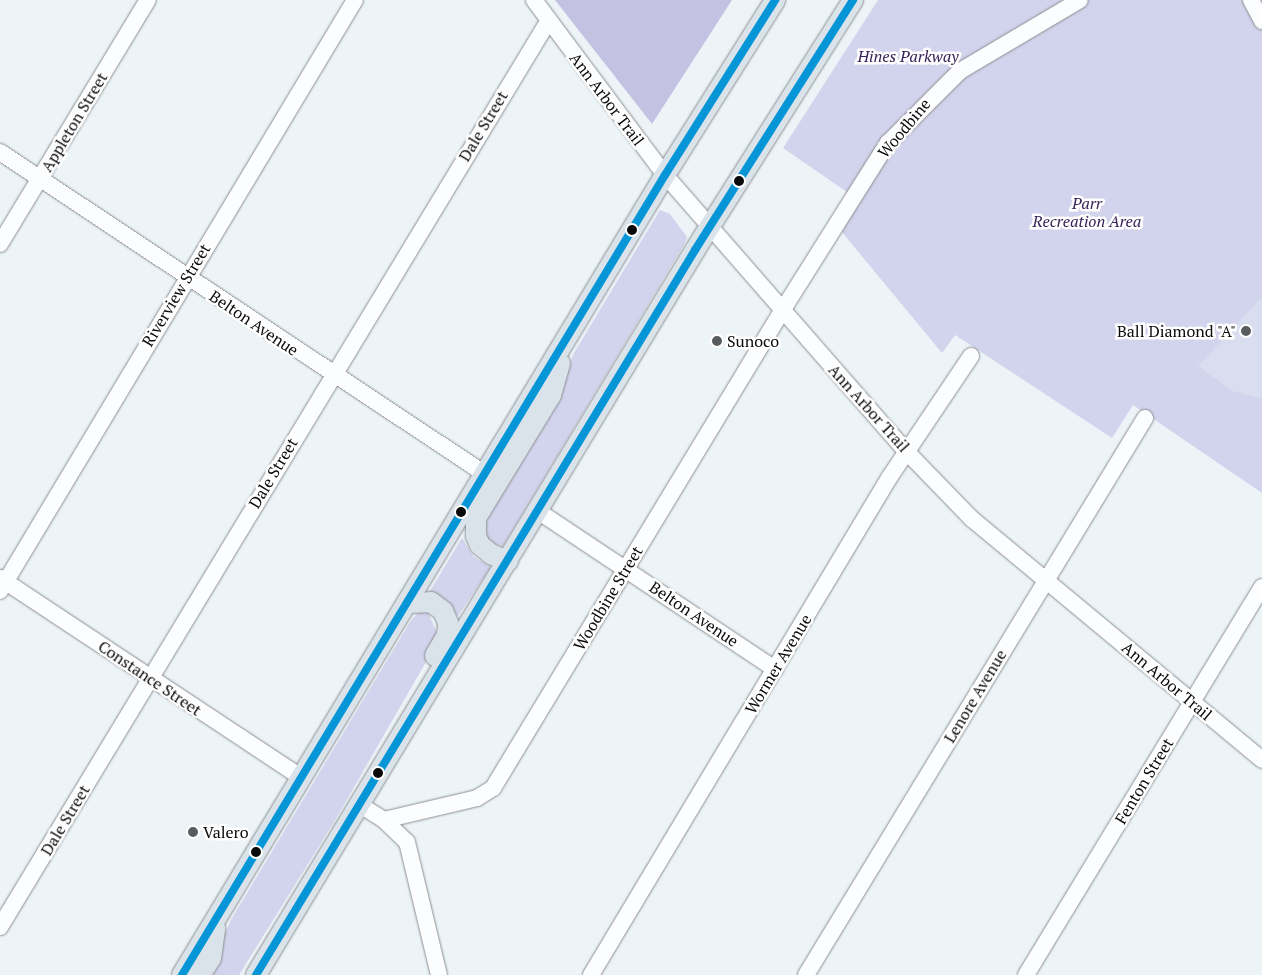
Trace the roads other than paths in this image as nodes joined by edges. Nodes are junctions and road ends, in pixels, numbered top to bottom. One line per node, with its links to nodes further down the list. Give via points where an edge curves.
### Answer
1 (148, 0): 14 (street, Appleton Street)
2 (355, 0): 17 (street, Riverview Street)
3 (534, 0): 9 (street, Ann Arbor Trail)
4 (775, 0): 13 (main road)
5 (838, 0): 11 (main road, via 782,88)
6 (853, 0): 11 (main road)
7 (1080, 0): 18 (street, Woodbine, via 960,71 930,97 888,143)
8 (1251, 0): 10 (street)
9 (549, 20): 13 (street, Ann Arbor Trail); 21 (street, Dale Street)
10 (1262, 21)
11 (769, 132): 15 (main road)
12 (0, 152): 14 (street, Belton Avenue)
13 (666, 175): 15 (street, Ann Arbor Trail); 19 (main road)
14 (40, 179): 16 (street, Appleton Street); 17 (street, Belton Avenue)
15 (709, 228): 18 (street, Ann Arbor Trail); 25 (main road)
16 (0, 244)
17 (187, 277): 21 (street, Belton Avenue); 29 (street, Riverview Street)
18 (782, 310): 23 (street, Ann Arbor Trail); 27 (street, Woodbine Street)
19 (567, 337): 24 (main road); 26 (main road, via 551,395 476,518 476,536 480,545)
20 (971, 356): 23 (street, Wormer Avenue)
21 (332, 375): 24 (street, Belton Avenue); 33 (street, Dale Street)
22 (1145, 418): 28 (street, Lenore Avenue)
23 (906, 451): 28 (street, Ann Arbor Trail, via 972,519); 32 (street, Wormer Avenue)
24 (485, 474): 31 (main road)
25 (538, 511): 26 (main road); 27 (street, Belton Avenue)
26 (508, 561): 35 (main road)
27 (626, 568): 32 (street, Belton Avenue); 39 (street, Woodbine Street, via 493,788 476,798)
28 (1046, 581): 34 (street, Ann Arbor Trail); 47 (street, Lenore Avenue)
29 (2, 584): 33 (street, Constance Street)
30 (1262, 587): 34 (street, Fenton Street)
31 (407, 603): 35 (main road, via 420,600 435,604 443,611 448,629 406,706); 37 (main road)
32 (775, 669): 42 (street, Wormer Avenue)
33 (150, 678): 37 (street, Constance Street); 41 (street, Dale Street)
34 (1192, 702): 36 (street, Ann Arbor Trail); 48 (street, Fenton Street)
35 (388, 758): 38 (main road)
36 (1262, 760)
37 (301, 777): 40 (main road)
38 (360, 805): 39 (street); 45 (main road)
39 (384, 820): 46 (street, via 410,848)
40 (216, 918): 43 (main road); 44 (main road, via 211,958)
41 (0, 927)
42 (596, 973)
43 (182, 975)
44 (200, 975)
45 (256, 975)
46 (439, 975)
47 (806, 975)
48 (1026, 975)

